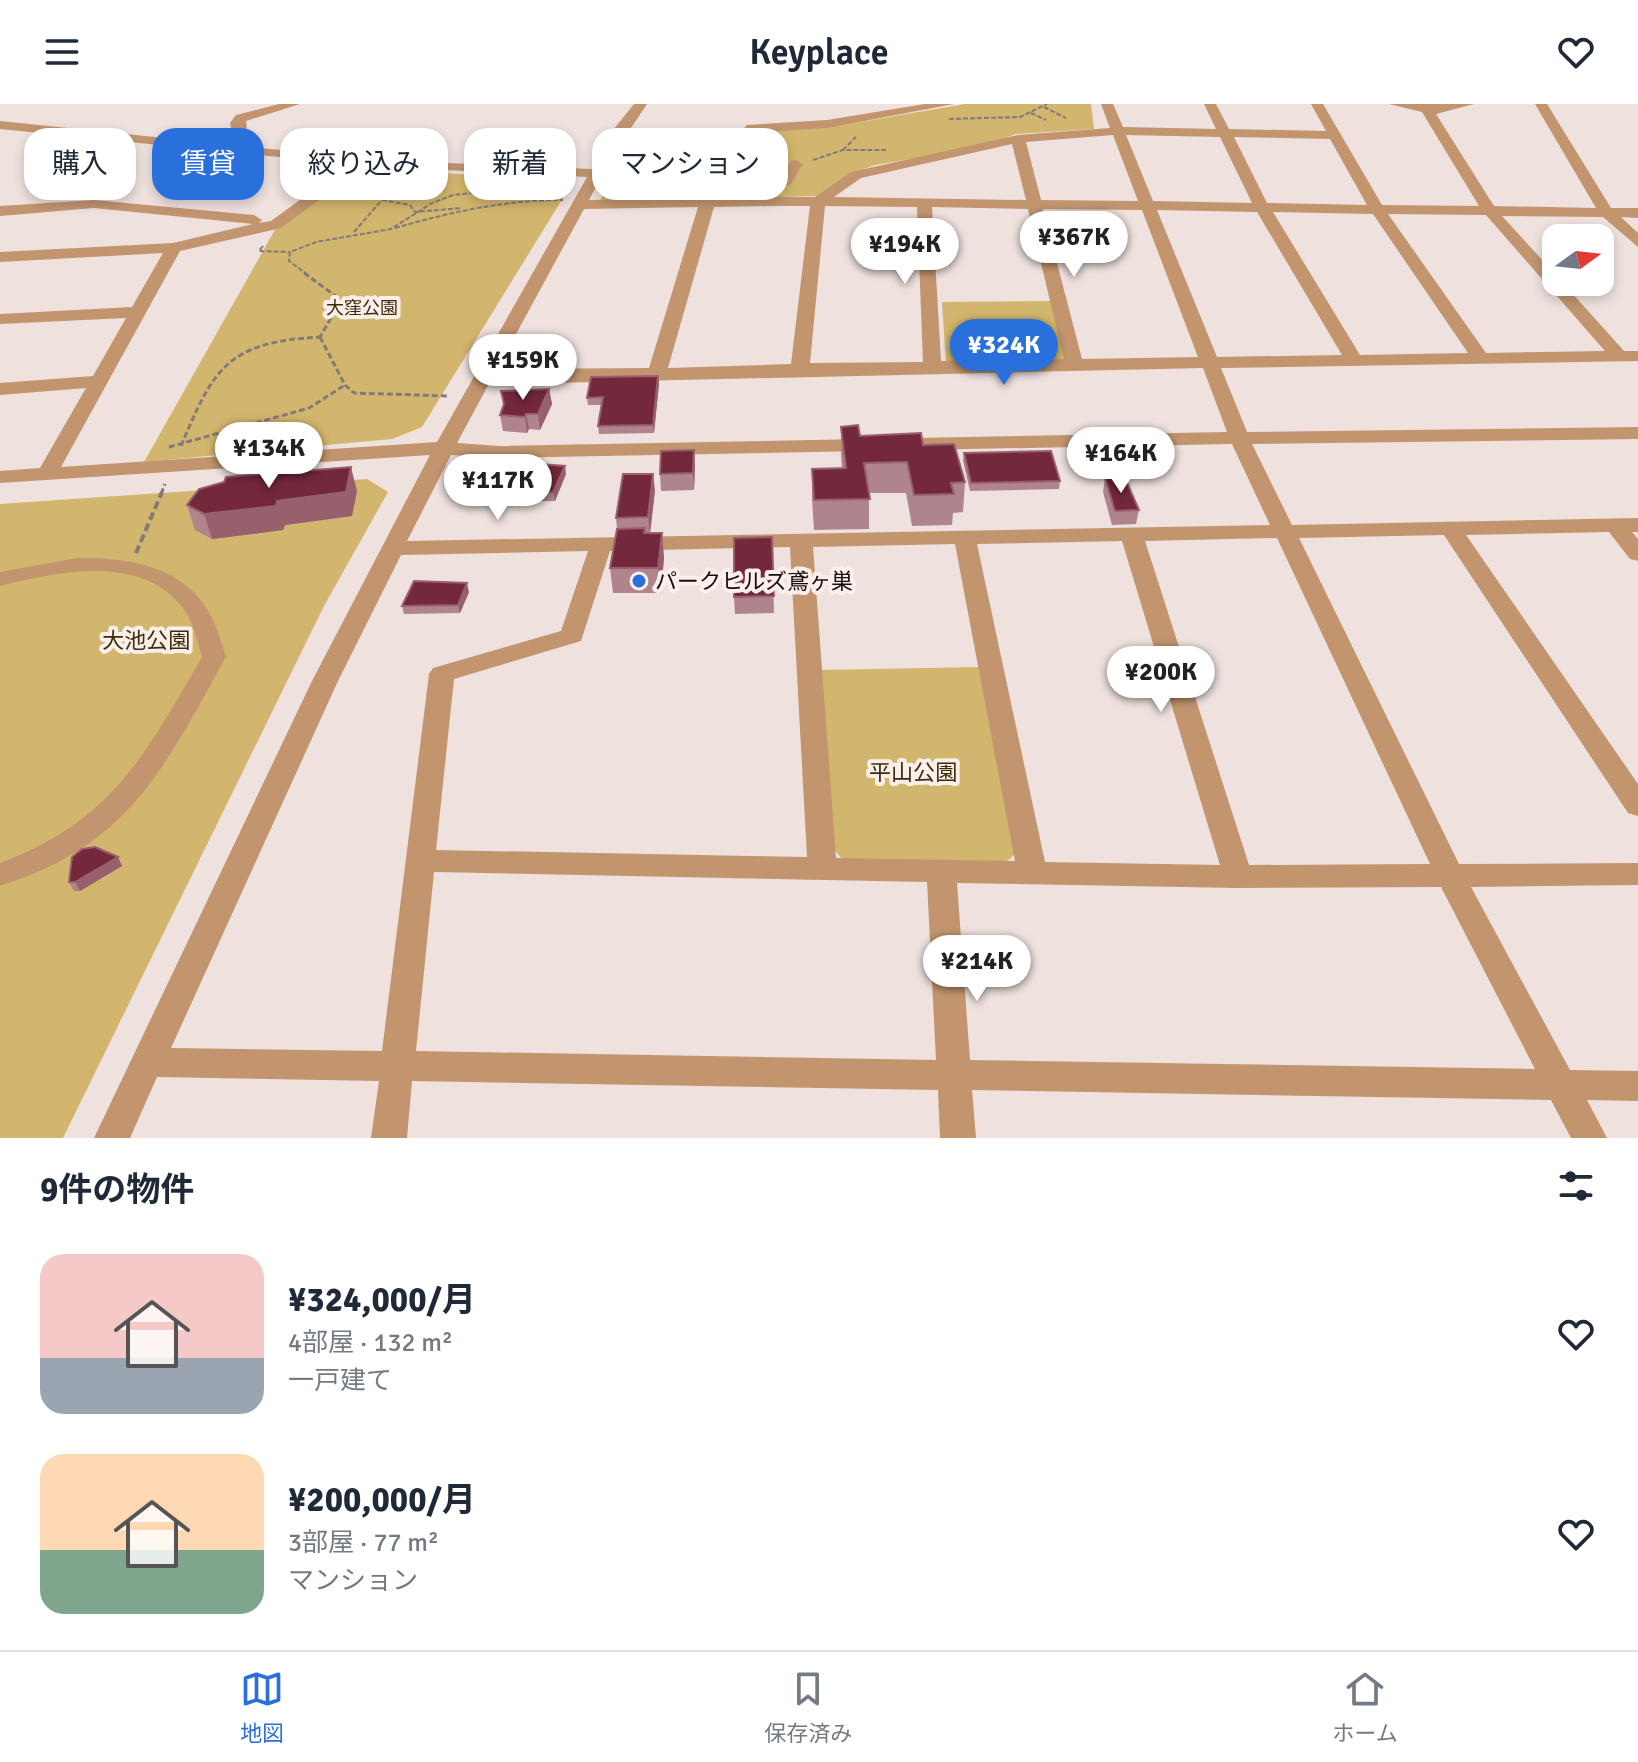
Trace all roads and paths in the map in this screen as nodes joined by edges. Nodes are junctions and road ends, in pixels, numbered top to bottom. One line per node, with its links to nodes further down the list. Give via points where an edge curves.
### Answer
1 (294, 104): 16 (street, via 241,118)
2 (641, 104): 17 (street)
3 (948, 104): 18 (street, via 827,124 776,119)
4 (1047, 104): 12 (path)
5 (1107, 104): 19 (street)
6 (1210, 104): 22 (street)
7 (1317, 104): 23 (street)
8 (1395, 104): 11 (street)
9 (1468, 104): 11 (street)
10 (1541, 104): 53 (street)
11 (1426, 108): 51 (street)
12 (1020, 117): 13 (path); 14 (path)
13 (936, 119)
14 (1009, 124)
15 (0, 125): 27 (street)
16 (238, 128)
17 (622, 128)
18 (750, 128)
19 (1118, 131): 22 (street); 26 (street); 47 (street)
20 (843, 133): 24 (path)
21 (866, 133): 24 (path)
22 (1224, 133): 23 (street); 48 (street)
23 (1333, 135): 50 (street)
24 (856, 137): 29 (path)
25 (794, 138): 28 (path)
26 (1018, 139): 37 (street, via 965,153); 46 (street)
27 (152, 141)
28 (788, 141)
29 (843, 150): 30 (path); 31 (path)
30 (888, 150)
31 (796, 164): 32 (path); 36 (street)
32 (788, 165)
33 (592, 166): 34 (street)
34 (448, 169)
35 (592, 177): 45 (street)
36 (788, 178)
37 (914, 186): 44 (street); 44 (street, via 856,175); 46 (street); 71 (street)
38 (464, 194): 54 (path)
39 (788, 197): 44 (street)
40 (309, 200): 56 (street)
41 (382, 200): 54 (path, via 410,205); 58 (path)
42 (626, 200): 45 (street)
43 (705, 200): 73 (street)
44 (818, 201): 72 (street)
45 (572, 202): 49 (path, via 527,200); 74 (street)
46 (1033, 204): 47 (street); 70 (street)
47 (1145, 205): 48 (street); 69 (street)
48 (1262, 207): 50 (street); 68 (street)
49 (464, 208): 54 (path); 57 (path)
50 (1377, 209): 51 (street); 67 (street)
51 (1489, 210): 53 (street); 65 (street)
52 (0, 211): 56 (street, via 94,204 257,221)
53 (1605, 211): 55 (street); 59 (street)
54 (415, 212): 57 (path)
55 (1638, 213)
56 (288, 215): 60 (street, via 276,225)
57 (394, 229): 58 (path)
58 (352, 234): 64 (path, via 308,242 290,252 294,266 337,297)
59 (1638, 242)
60 (174, 248): 61 (street); 62 (street)
61 (0, 257)
62 (137, 312): 63 (street); 75 (street)
63 (0, 319)
64 (320, 337): 76 (path); 79 (path, via 283,341 241,355 223,367)
65 (1618, 355): 66 (street); 67 (street)
66 (1638, 356)
67 (1480, 357): 68 (street)
68 (1353, 358): 69 (street)
69 (1209, 362): 70 (street); 81 (street)
70 (1074, 364): 71 (street)
71 (932, 367): 72 (street)
72 (800, 369): 73 (street)
73 (657, 372): 74 (street)
74 (488, 374): 83 (street)
75 (99, 381): 77 (street); 84 (street)
76 (345, 385): 78 (path, via 354,393); 82 (path, via 309,408 174,443)
77 (0, 389)
78 (448, 396)
79 (202, 398)
80 (1638, 433): 81 (street)
81 (1240, 439): 83 (street); 91 (street)
82 (168, 449)
83 (441, 454): 84 (street); 86 (street); 96 (street)
84 (47, 474): 85 (street)
85 (0, 477)
86 (0, 492)
87 (151, 518): 98 (path)
88 (1614, 524): 89 (street); 90 (street); 97 (street)
89 (1638, 525)
90 (1450, 528): 91 (street); 100 (street)
91 (1285, 532): 92 (street); 108 (street)
92 (1132, 536): 93 (street); 107 (street)
93 (965, 538): 95 (street); 104 (street)
94 (602, 542): 95 (street); 96 (street); 101 (street, via 572,636 442,674)
95 (801, 542): 102 (street)
96 (395, 548): 109 (street, via 325,681)
97 (1638, 554)
98 (130, 565): 99 (street, via 61,566); 106 (street, via 172,584 195,608 214,657 126,801 87,836 42,862)
99 (0, 579)
100 (1638, 806)
101 (420, 861): 102 (street); 110 (street)
102 (822, 868): 103 (street)
103 (941, 871): 104 (street); 111 (street)
104 (1032, 872): 107 (street)
105 (1638, 874): 108 (street)
106 (0, 875)
107 (1238, 877): 108 (street)
108 (1451, 878): 112 (street)
109 (148, 1062): 110 (street); 114 (street)
110 (397, 1064): 111 (street); 115 (street)
111 (953, 1076): 112 (street); 116 (street)
112 (1563, 1084): 113 (street); 117 (street)
113 (1638, 1086)
114 (112, 1138)
115 (389, 1138)
116 (958, 1138)
117 (1589, 1138)

